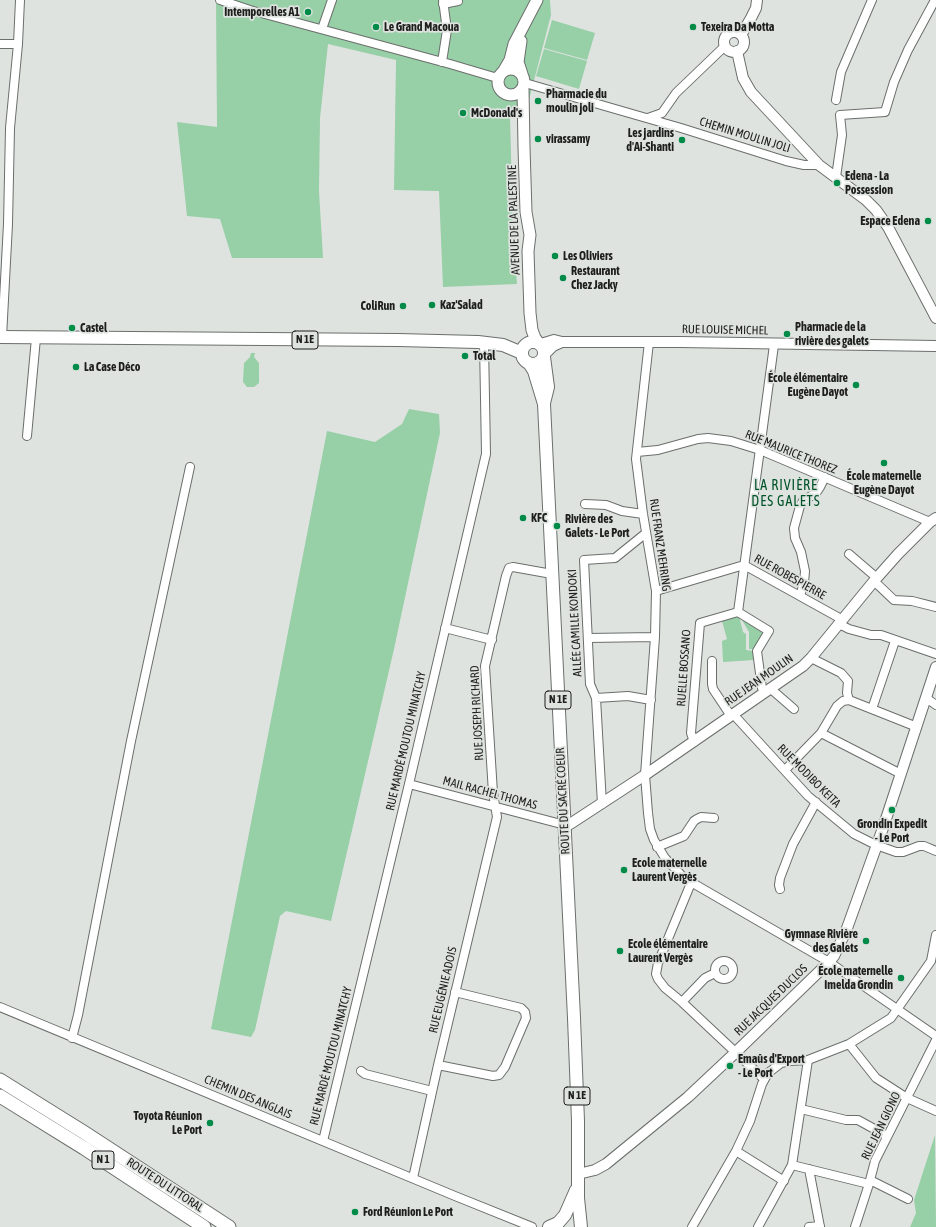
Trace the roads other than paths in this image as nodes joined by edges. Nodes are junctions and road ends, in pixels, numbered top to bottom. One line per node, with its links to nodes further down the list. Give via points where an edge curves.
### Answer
1 (20, 0): 14 (street)
2 (220, 0): 10 (street)
3 (332, 0): 10 (street)
4 (458, 0): 9 (street)
5 (537, 0): 11 (main road)
6 (757, 0): 12 (street, via 756,8)
7 (872, 0): 21 (street, via 841,72)
8 (935, 0): 27 (street, via 908,50 885,112 840,115 842,134)
9 (443, 2): 17 (street, via 447,30)
10 (322, 29): 17 (street)
11 (521, 31): 18 (main road, via 510,60); 19 (main road, via 518,62)
12 (741, 35): 15 (street, via 733,32 727,35 724,40); 16 (street, via 744,40 743,46)
13 (0, 44): 14 (street)
14 (18, 44): 28 (street)
15 (726, 46): 16 (street, via 730,51); 22 (street, via 676,93)
16 (737, 51): 26 (street, via 748,88)
17 (442, 62): 18 (street, via 494,77)
18 (501, 74): 19 (main road, via 515,69); 20 (main road, via 499,88)
19 (523, 82): 20 (main road, via 518,94); 23 (street, CHEMIN MOULIN JOLI); 25 (main road)
20 (510, 95): 25 (main road, via 518,106)
21 (836, 100)
22 (662, 113): 23 (street); 24 (street)
23 (648, 118): 24 (street, CHEMIN MOULIN JOLI)
24 (664, 123): 26 (street, CHEMIN MOULIN JOLI, via 786,161)
25 (523, 127): 36 (main road, AVENUE DE LA PALESTINE, via 526,212 530,235 530,313 535,338)
26 (819, 165): 27 (street)
27 (836, 177): 29 (street, via 876,210 888,227)
28 (4, 204): 30 (street)
29 (936, 318)
30 (1, 338): 31 (main road, N 1E)
31 (36, 338): 33 (main road, N 1E); 37 (street)
32 (649, 342): 34 (street, RUE LOUISE MICHEL); 36 (street, RUE LOUISE MICHEL, via 554,340); 39 (street, RUE FRANZ MEHRING)
33 (481, 343): 36 (main road, N 1E, via 504,339); 55 (street, RUE MARDÉ MOUTOU MINATCHY, via 486,454)
34 (774, 345): 35 (street, RUE LOUISE MICHEL); 38 (street)
35 (936, 346)
36 (534, 350): 48 (main road, ROUTE DU SACRÉ COEUR / N 1E, via 534,371 544,404)
37 (27, 436)
38 (760, 450): 39 (street, RUE MAURICE THOREZ, via 731,441 708,438); 41 (street, RUE MAURICE THOREZ); 47 (street)
39 (638, 452): 43 (street, RUE FRANZ MEHRING, via 636,459)
40 (190, 467): 98 (street, via 131,741)
41 (825, 477): 44 (street, RUE MAURICE THOREZ); 51 (street, via 816,493 803,501 796,522 794,533 805,570)
42 (585, 504): 43 (street, via 606,505 622,511)
43 (643, 514): 45 (street, RUE FRANZ MEHRING)
44 (933, 520): 49 (street, RUE JEAN MOULIN)
45 (646, 532): 50 (street, RUE FRANZ MEHRING); 57 (street, ALLÉE CAMILLE KONDOKI, via 615,558 584,560)
46 (849, 554): 49 (street)
47 (744, 565): 50 (street, RUE ROBESPIERRE); 51 (street, RUE ROBESPIERRE); 53 (street)
48 (552, 574): 58 (street, RUE JOSEPH RICHARD, via 520,567 509,568); 84 (main road, ROUTE DU SACRÉ COEUR / N 1E)
49 (875, 579): 52 (street, via 894,600); 54 (street, RUE JEAN MOULIN)
50 (656, 591): 56 (street, RUE FRANZ MEHRING)
51 (800, 596): 54 (street, RUE ROBESPIERRE)
52 (936, 607)
53 (738, 612): 64 (street, via 769,631 757,651 762,688); 75 (street, RUELLE BOSSANO, via 700,623 691,733)
54 (841, 622): 59 (street, RUE ROBESPIERRE, via 849,629 881,635); 61 (street, RUE JEAN MOULIN)
55 (445, 628): 58 (street); 79 (street, RUE MARDÉ MOUTOU MINATCHY)
56 (655, 637): 57 (street); 67 (street, RUE FRANZ MEHRING)
57 (588, 638): 65 (street, ALLÉE CAMILLE KONDOKI, via 590,684)
58 (492, 640): 82 (street, RUE JOSEPH RICHARD, via 485,666)
59 (895, 641): 60 (street, RUE ROBESPIERRE); 71 (street)
60 (936, 654)
61 (811, 658): 64 (street, RUE JEAN MOULIN); 68 (street, via 841,673 848,681)
62 (712, 661): 72 (street, RUE MODIBO KEITA, via 713,688)
63 (936, 667): 66 (street, RUE JACQUES DUCLOS)
64 (768, 691): 70 (street); 72 (street, RUE JEAN MOULIN)
65 (596, 698): 67 (street, via 628,696); 81 (street, ALLÉE CAMILLE KONDOKI)
66 (926, 698): 69 (street); 73 (street, RUE JACQUES DUCLOS)
67 (651, 700): 78 (street, RUE FRANZ MEHRING)
68 (848, 700): 71 (street); 74 (street, via 837,706)
69 (936, 705)
70 (794, 709)
71 (872, 709): 73 (street)
72 (732, 715): 75 (street, RUE JEAN MOULIN); 76 (street, RUE MODIBO KEITA)
73 (917, 727): 77 (street, RUE JACQUES DUCLOS)
74 (821, 733): 76 (street); 77 (street)
75 (694, 742): 78 (street, RUE JEAN MOULIN)
76 (785, 770): 80 (street, RUE MODIBO KEITA)
77 (901, 774): 85 (street, RUE JACQUES DUCLOS)
78 (646, 775): 81 (street, RUE JEAN MOULIN); 86 (street, RUE FRANZ MEHRING, via 650,829)
79 (409, 784): 82 (street, MAIL RACHEL THOMAS); 113 (street, RUE MARDÉ MOUTOU MINATCHY)
80 (816, 802): 85 (street, RUE MODIBO KEITA, via 854,834); 89 (street, via 793,844 780,878)
81 (602, 804): 84 (street, RUE JEAN MOULIN)
82 (496, 807): 84 (street, MAIL RACHEL THOMAS); 93 (street, RUE EUGÉNIE ADOIS, via 497,817)
83 (714, 818): 86 (street, via 697,819 684,836)
84 (565, 825): 118 (main road, ROUTE DU SACRÉ COEUR / N 1E, via 577,1081)
85 (876, 845): 87 (street, RUE MODIBO KEITA, via 896,852 919,846); 91 (street, RUE JACQUES DUCLOS, via 846,931)
86 (657, 847): 88 (street, RUE FRANZ MEHRING, via 675,869)
87 (936, 851)
88 (691, 883): 91 (street, RUE FRANZ MEHRING); 94 (street, via 656,969 660,983)
89 (780, 889)
90 (936, 935): 96 (street, via 931,962)
91 (829, 962): 96 (street, RUE FRANZ MEHRING); 101 (street, RUE JACQUES DUCLOS)
92 (716, 974): 94 (street, via 705,978)
93 (455, 992): 103 (street, RUE EUGÉNIE ADOIS); 103 (street, via 521,1008 525,1012 526,1020 499,1075)
94 (682, 1002): 101 (street)
95 (0, 1007): 98 (street, CHEMIN DES ANGLAIS)
96 (898, 1009): 97 (street, RUE FRANZ MEHRING); 100 (street, via 891,1018)
97 (936, 1036)
98 (72, 1038): 113 (street, CHEMIN DES ANGLAIS)
99 (936, 1040): 109 (street, RUE JEAN GIONO)
100 (850, 1044): 102 (street); 109 (street, via 876,1078)
101 (736, 1052): 105 (street); 118 (street, RUE JACQUES DUCLOS, via 688,1097 606,1164)
102 (808, 1060): 105 (street, via 781,1063); 110 (street)
103 (438, 1065): 107 (street, RUE EUGÉNIE ADOIS)
104 (361, 1071): 107 (street)
105 (764, 1079): 114 (street)
106 (0, 1080): 124 (highway, ROUTE DU LITTORAL / N 1)
107 (432, 1091): 117 (street, RUE EUGÉNIE ADOIS)
108 (0, 1096): 123 (highway, ROUTE DU LITTORAL / N 1)
109 (907, 1098): 111 (street); 112 (street, RUE JEAN GIONO)
110 (801, 1109): 112 (street, via 846,1120 858,1120); 115 (street)
111 (936, 1111)
112 (887, 1136): 120 (street, RUE JEAN GIONO, via 875,1161)
113 (323, 1141): 117 (street, CHEMIN DES ANGLAIS)
114 (736, 1152): 119 (street); 129 (street)
115 (792, 1165): 116 (street); 119 (street)
116 (810, 1169): 120 (street); 132 (street)
117 (413, 1178): 125 (street, CHEMIN DES ANGLAIS)
118 (578, 1180): 121 (main road, ROUTE DU SACRÉ COEUR / N 1E); 126 (main road, via 565,1215 558,1223)
119 (784, 1181): 130 (street)
120 (870, 1182): 122 (street); 133 (street, RUE JEAN GIONO)
121 (578, 1198): 127 (main road, ROUTE DU SACRÉ COEUR / N 1E); 128 (main road, ROUTE DU SACRÉ COEUR / N 1E)
122 (908, 1199)
123 (204, 1227)
124 (228, 1227)
125 (532, 1227)
126 (549, 1227)
127 (581, 1227)
128 (588, 1227)
129 (692, 1227)
130 (758, 1227)
131 (809, 1227): 132 (street)
132 (820, 1227)
133 (855, 1227)

